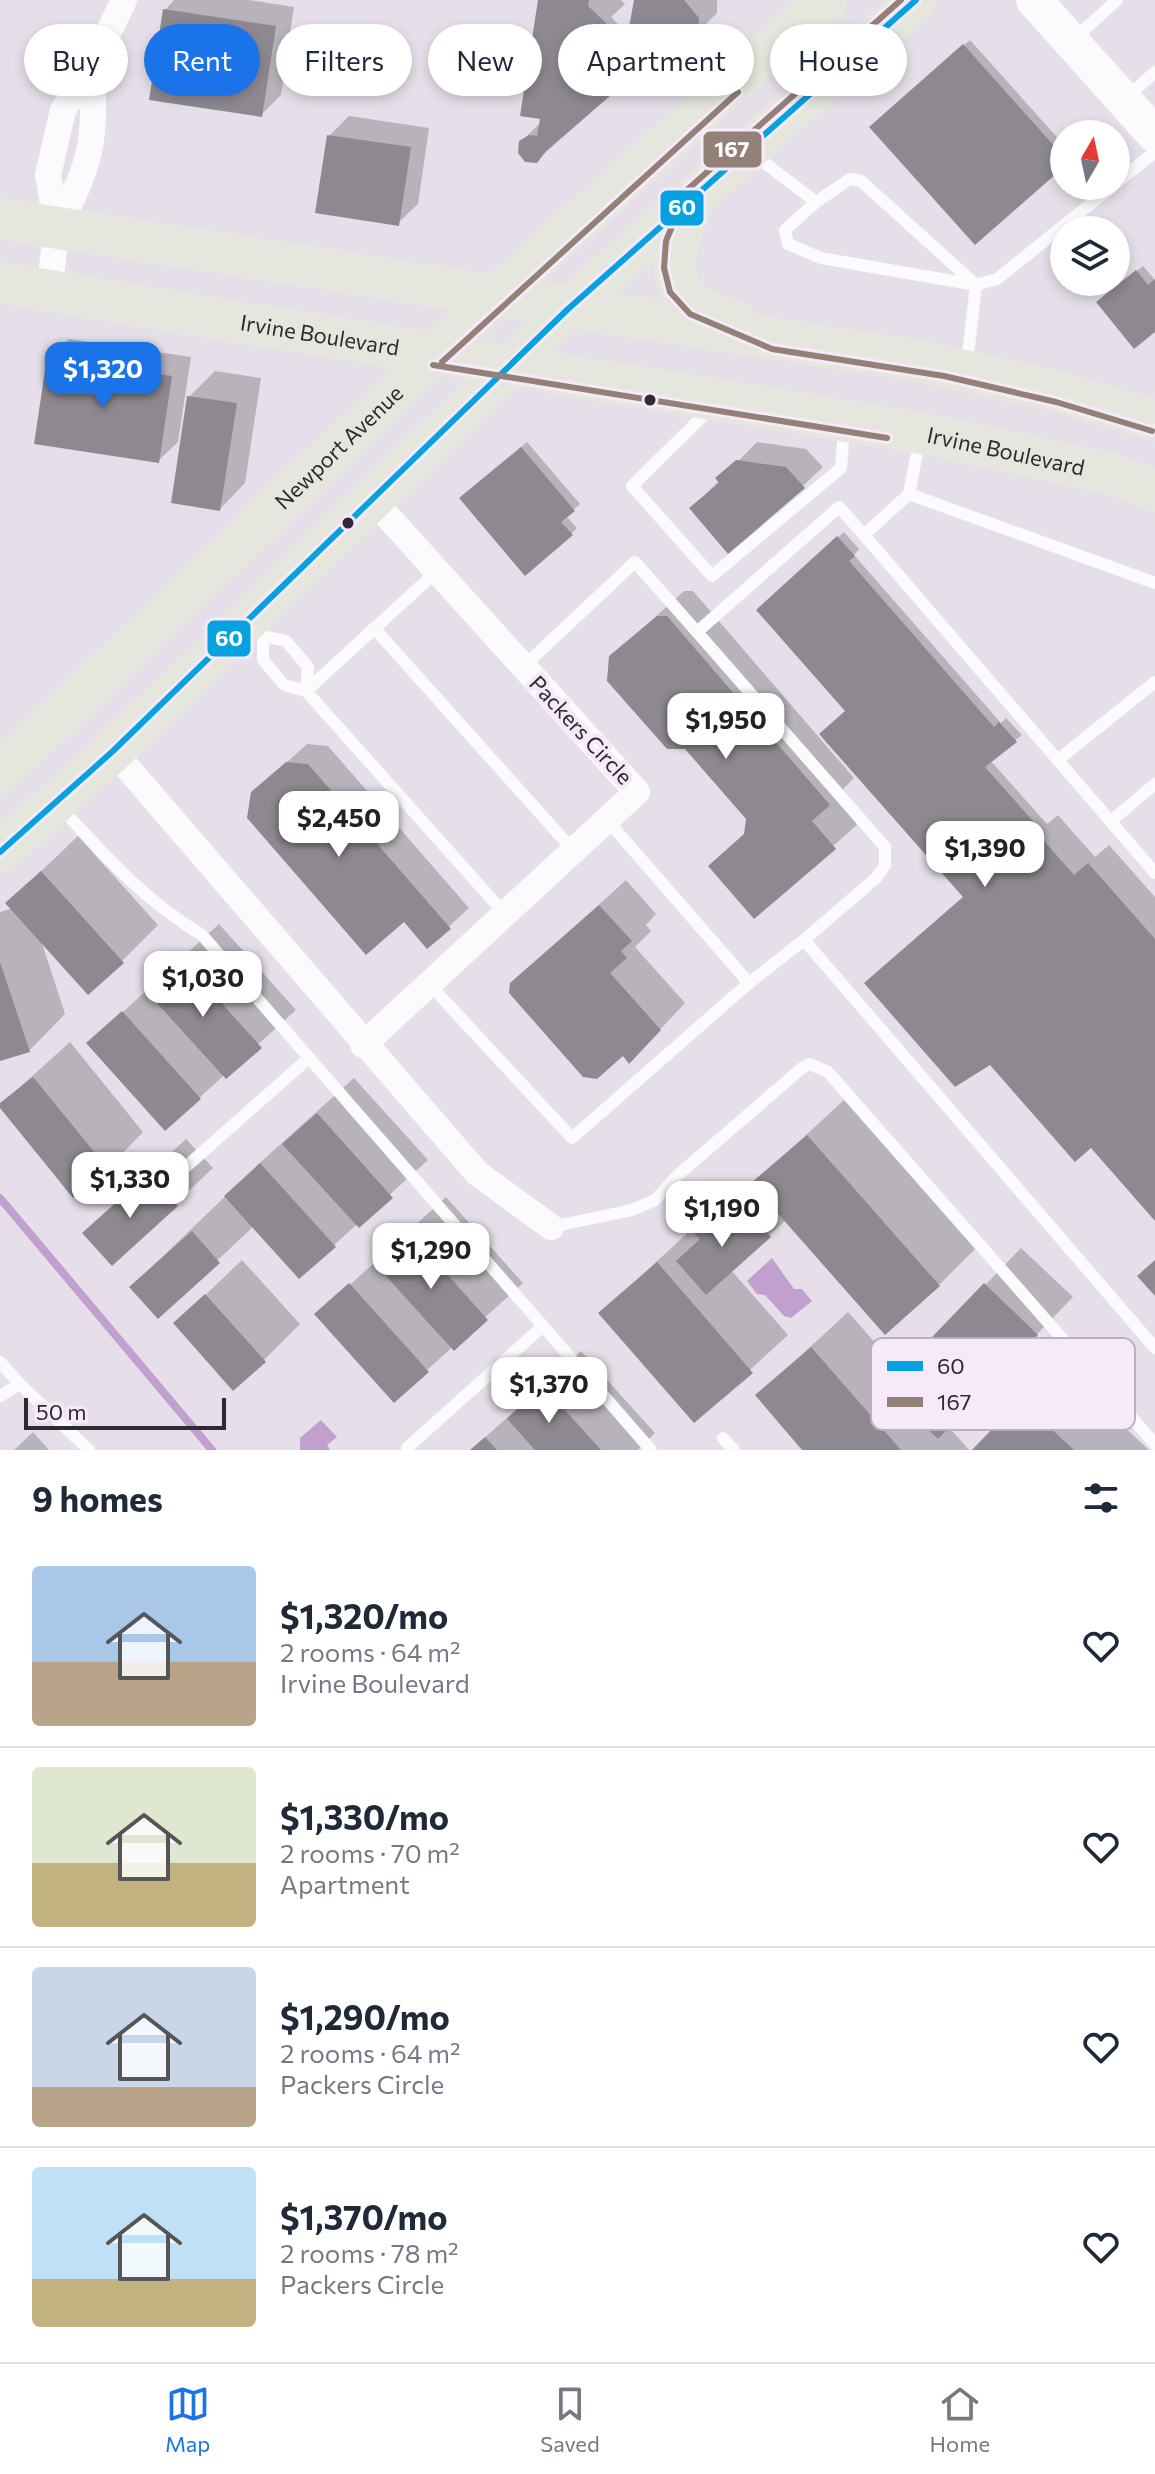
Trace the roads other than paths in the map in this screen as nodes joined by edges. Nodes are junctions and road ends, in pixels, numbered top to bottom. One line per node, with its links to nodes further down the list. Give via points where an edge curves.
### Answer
1 (124, 0): 17 (street, via 91,68 96,117 83,182)
2 (826, 0): 21 (main road, Newport Avenue)
3 (916, 0): 10 (main road)
4 (1034, 0): 6 (main road)
5 (1117, 0): 6 (lane)
6 (1071, 42): 8 (main road)
7 (1155, 72): 8 (lane)
8 (1123, 101): 9 (main road)
9 (1155, 135)
10 (747, 150): 13 (main road); 15 (lane)
11 (1155, 152): 12 (lane)
12 (1130, 172)
13 (696, 195): 22 (main road); 23 (main road, via 676,243 679,287 695,305)
14 (1095, 200): 19 (lane, via 997,279)
15 (816, 202): 19 (lane, via 850,179 861,181); 19 (lane, via 785,230 788,244 821,258)
16 (0, 219): 17 (main road)
17 (57, 228): 20 (street); 21 (main road)
18 (0, 283): 20 (main road, Irvine Boulevard)
19 (976, 285): 26 (lane)
20 (49, 291): 24 (main road, Irvine Boulevard)
21 (496, 296): 22 (main road); 24 (main road, Newport Avenue)
22 (568, 309): 23 (main road); 25 (main road)
23 (774, 339): 26 (main road)
24 (435, 355): 25 (main road, Irvine Boulevard); 45 (main road, Newport Avenue)
25 (510, 367): 27 (main road, Irvine Boulevard); 33 (main road)
26 (966, 371): 29 (main road)
27 (718, 401): 28 (main road, Irvine Boulevard); 28 (lane, via 632,486 712,576 841,468)
28 (845, 421): 30 (main road, Irvine Boulevard)
29 (1155, 421)
30 (921, 433): 31 (main road, Irvine Boulevard, via 1112,474); 32 (lane)
31 (1155, 490)
32 (909, 494): 34 (lane); 36 (lane)
33 (371, 498): 35 (street, Packers Circle); 37 (main road)
34 (864, 535): 39 (lane, via 839,507); 44 (lane)
35 (436, 572): 38 (lane); 40 (street, Packers Circle)
36 (1155, 583)
37 (257, 626): 42 (lane, via 263,660 284,685); 42 (lane, via 286,641 308,667); 43 (main road)
38 (374, 628): 42 (lane); 50 (lane)
39 (697, 632): 40 (lane, via 635,562); 54 (lane, via 885,847 885,865 876,878)
40 (523, 667): 48 (street, Packers Circle, via 637,792)
41 (1155, 682): 44 (lane)
42 (306, 691): 53 (lane)
43 (113, 751): 47 (main road); 57 (street)
44 (1059, 759): 49 (lane)
45 (0, 773)
46 (1155, 784): 49 (lane)
47 (56, 803): 51 (main road); 58 (lane, via 133,886 202,935)
48 (607, 820): 50 (street, Packers Circle); 55 (lane)
49 (1111, 821): 52 (lane)
50 (573, 850): 53 (street, Packers Circle)
51 (0, 852)
52 (1155, 873)
53 (505, 914): 56 (street, Packers Circle)
54 (804, 940): 55 (lane); 63 (lane)
55 (749, 983): 56 (lane, via 572,1138)
56 (429, 984): 57 (street, Packers Circle)
57 (363, 1045): 60 (street, via 477,1173)
58 (309, 1058): 59 (lane); 61 (lane)
59 (180, 1172)
60 (551, 1227): 62 (lane, via 655,1200 810,1064 828,1072)
61 (543, 1326): 70 (lane); 72 (lane)
62 (1062, 1338)
63 (1155, 1348)
64 (0, 1362): 65 (lane)
65 (20, 1384): 66 (lane); 71 (lane)
66 (0, 1396)
67 (1135, 1421): 69 (lane)
68 (723, 1438): 73 (lane)
69 (1155, 1444)
70 (407, 1448)
71 (89, 1450)
72 (651, 1450)
73 (734, 1450)

